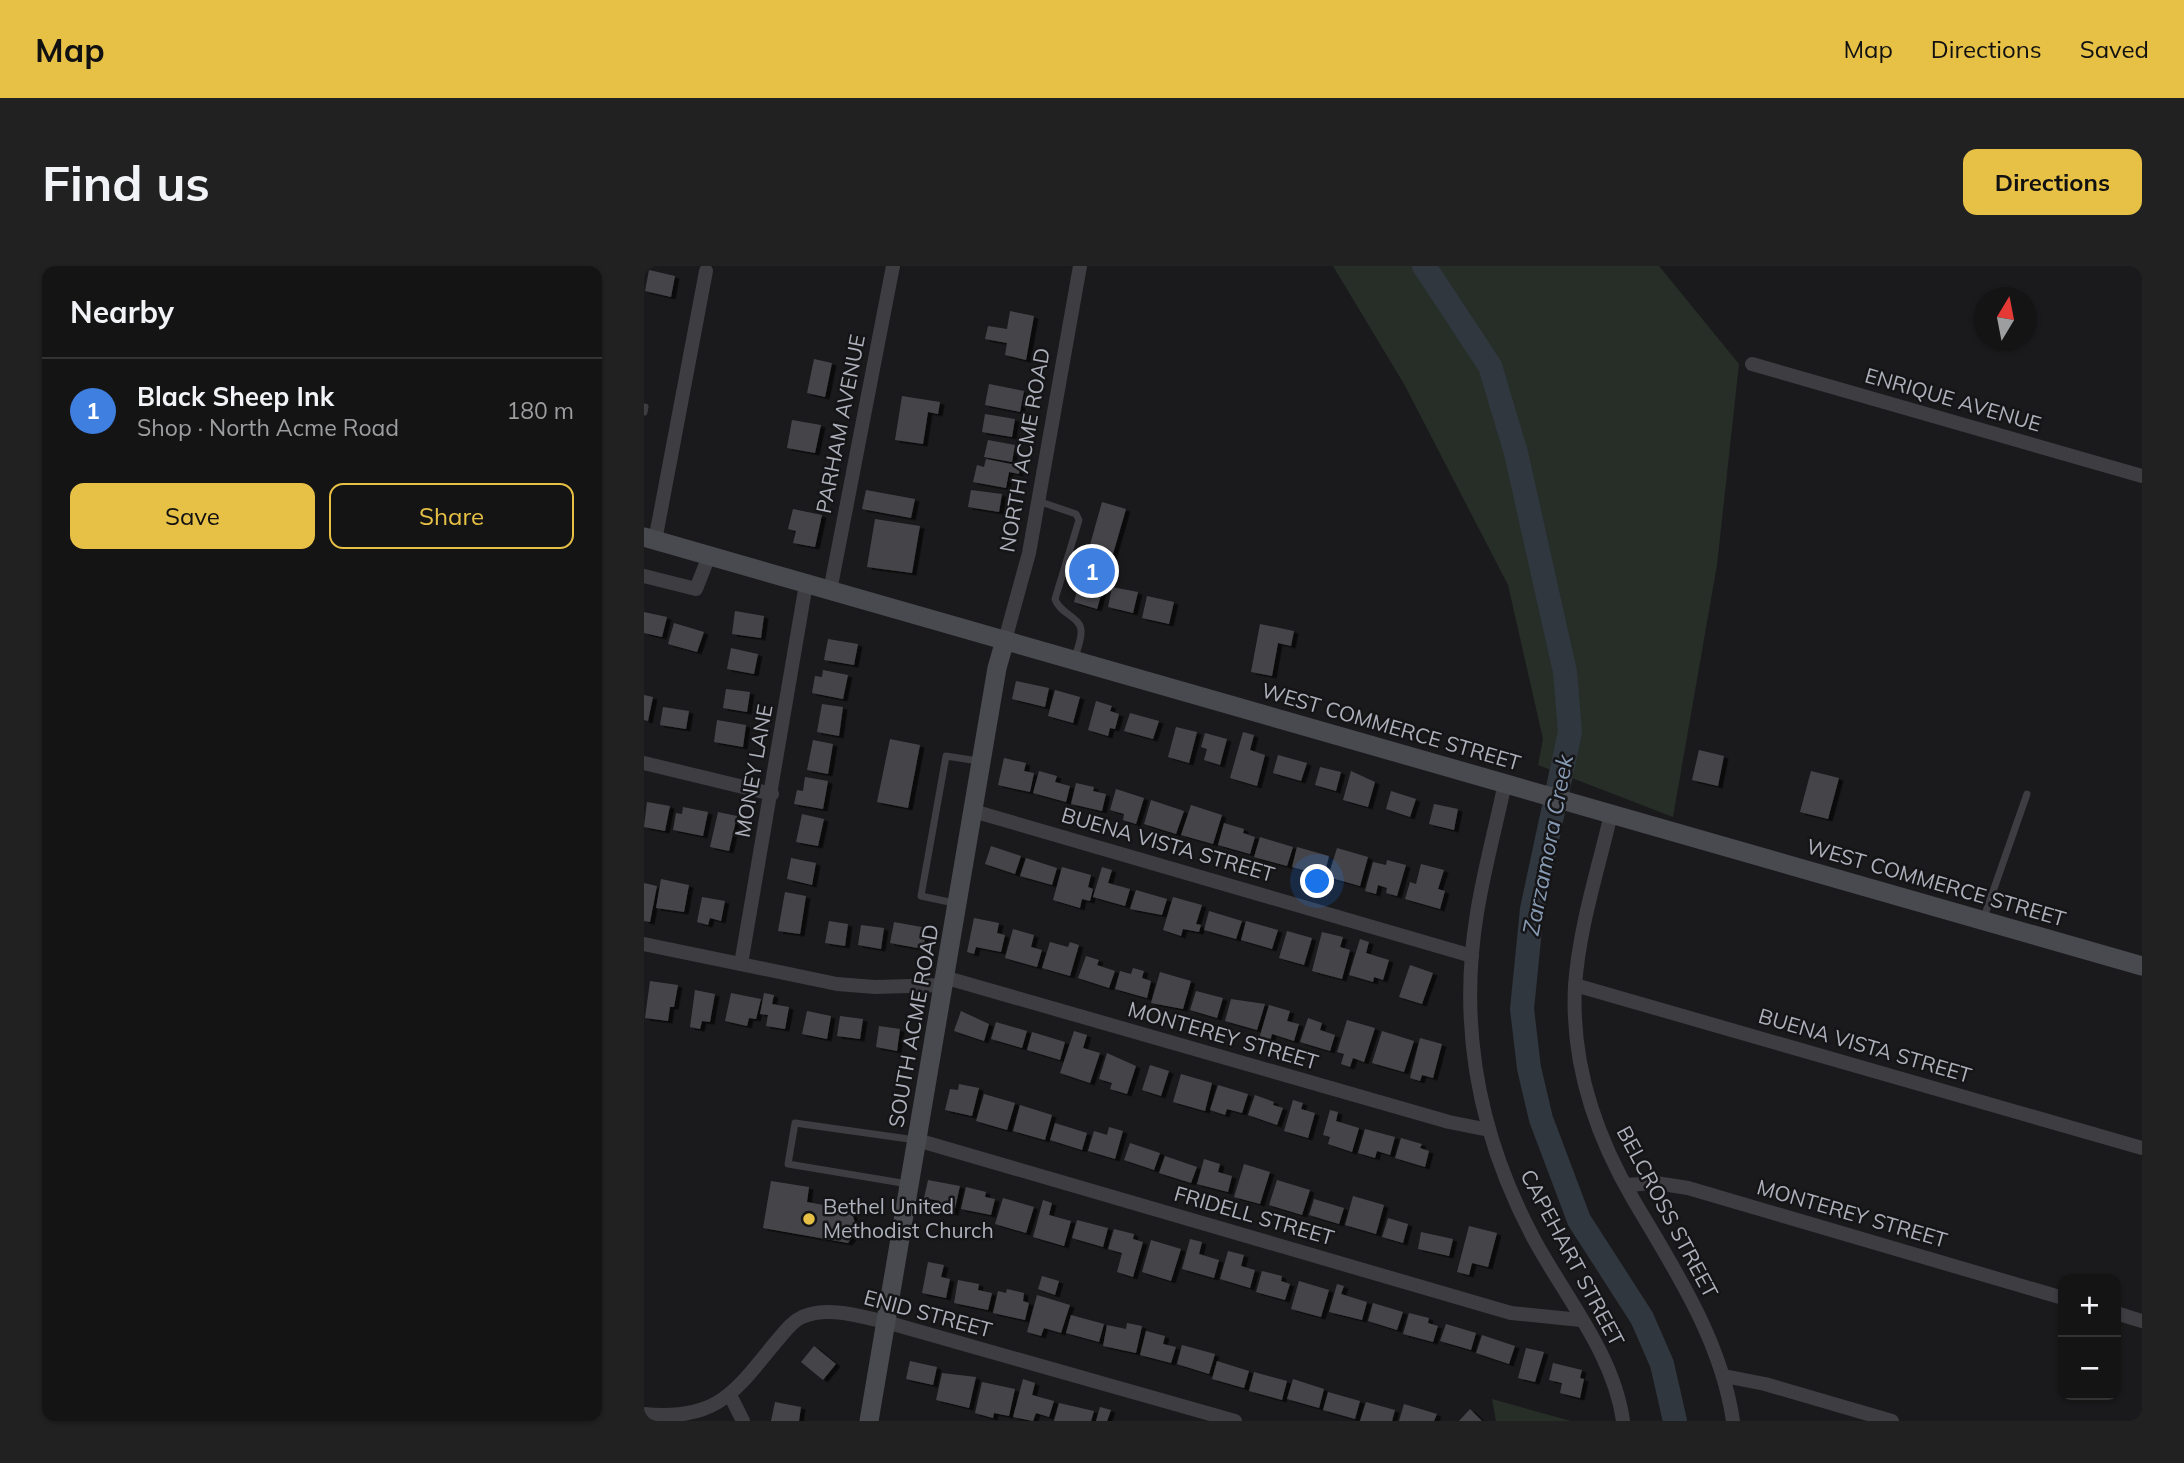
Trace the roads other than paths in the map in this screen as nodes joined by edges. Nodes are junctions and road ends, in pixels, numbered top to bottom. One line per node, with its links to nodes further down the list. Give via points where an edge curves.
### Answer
1 (893, 266): 11 (street, PARHAM AVENUE)
2 (1080, 266): 6 (street, NORTH ACME ROAD)
3 (706, 271): 7 (street)
4 (1752, 364): 5 (street, ENRIQUE AVENUE)
5 (2142, 476)
6 (1038, 501): 12 (street, NORTH ACME ROAD); 13 (lane, via 1076,514 1079,520 1055,599 1062,611 1079,623)
7 (649, 539): 8 (main road, WEST COMMERCE STREET)
8 (709, 556): 9 (street, via 696,589); 10 (main road, WEST COMMERCE STREET)
9 (644, 576)
10 (806, 584): 11 (main road, WEST COMMERCE STREET); 17 (street, MONEY LANE)
11 (830, 591): 12 (main road, WEST COMMERCE STREET)
12 (1005, 640): 13 (main road, WEST COMMERCE STREET); 14 (main road, SOUTH ACME ROAD)
13 (1074, 660): 16 (main road, WEST COMMERCE STREET)
14 (982, 761): 19 (main road, SOUTH ACME ROAD); 21 (lane, via 946,756 921,897)
15 (644, 763): 17 (street)
16 (1505, 783): 20 (main road, WEST COMMERCE STREET); 24 (street, CAPEHART STREET)
17 (772, 794): 25 (street, MONEY LANE)
18 (2027, 794): 22 (lane)
19 (973, 811): 21 (main road, SOUTH ACME ROAD); 24 (street, BUENA VISTA STREET)
20 (1602, 811): 22 (main road, WEST COMMERCE STREET); 28 (street, BELCROSS STREET)
21 (958, 904): 27 (main road, SOUTH ACME ROAD)
22 (1983, 920): 26 (main road, WEST COMMERCE STREET)
23 (644, 944): 25 (street, MONTEREY STREET)
24 (1472, 956): 29 (street, CAPEHART STREET, via 1471,1046)
25 (741, 964): 27 (street, MONTEREY STREET, via 837,984 875,987)
26 (2142, 966)
27 (946, 981): 29 (street, MONTEREY STREET); 30 (main road, SOUTH ACME ROAD)
28 (1576, 985): 31 (street, BUENA VISTA STREET); 33 (street, BELCROSS STREET, via 1587,1098)
29 (1489, 1130): 36 (street, CAPEHART STREET, via 1514,1201)
30 (917, 1140): 32 (main road, SOUTH ACME ROAD); 32 (lane, via 795,1123 788,1164); 36 (street, FRIDELL STREET, via 1511,1313)
31 (2142, 1148)
32 (909, 1184): 38 (main road, SOUTH ACME ROAD)
33 (1626, 1185): 34 (street, MONTEREY STREET, via 1688,1188); 39 (street, BELCROSS STREET, via 1692,1300)
34 (2058, 1297)
35 (2121, 1315): 37 (street)
36 (1581, 1320): 45 (street, CAPEHART STREET, via 1596,1343)
37 (2142, 1321)
38 (886, 1322): 40 (street, ENID STREET, via 838,1312 800,1318); 43 (main road, SOUTH ACME ROAD); 44 (street, ENID STREET)
39 (1724, 1376): 46 (street, BELCROSS STREET); 47 (street)
40 (731, 1397): 41 (street, ENID STREET, via 712,1409 684,1417); 42 (street)
41 (644, 1414)
42 (743, 1421)
43 (870, 1421)
44 (1235, 1421)
45 (1623, 1421)
46 (1733, 1421)
47 (1892, 1421)

